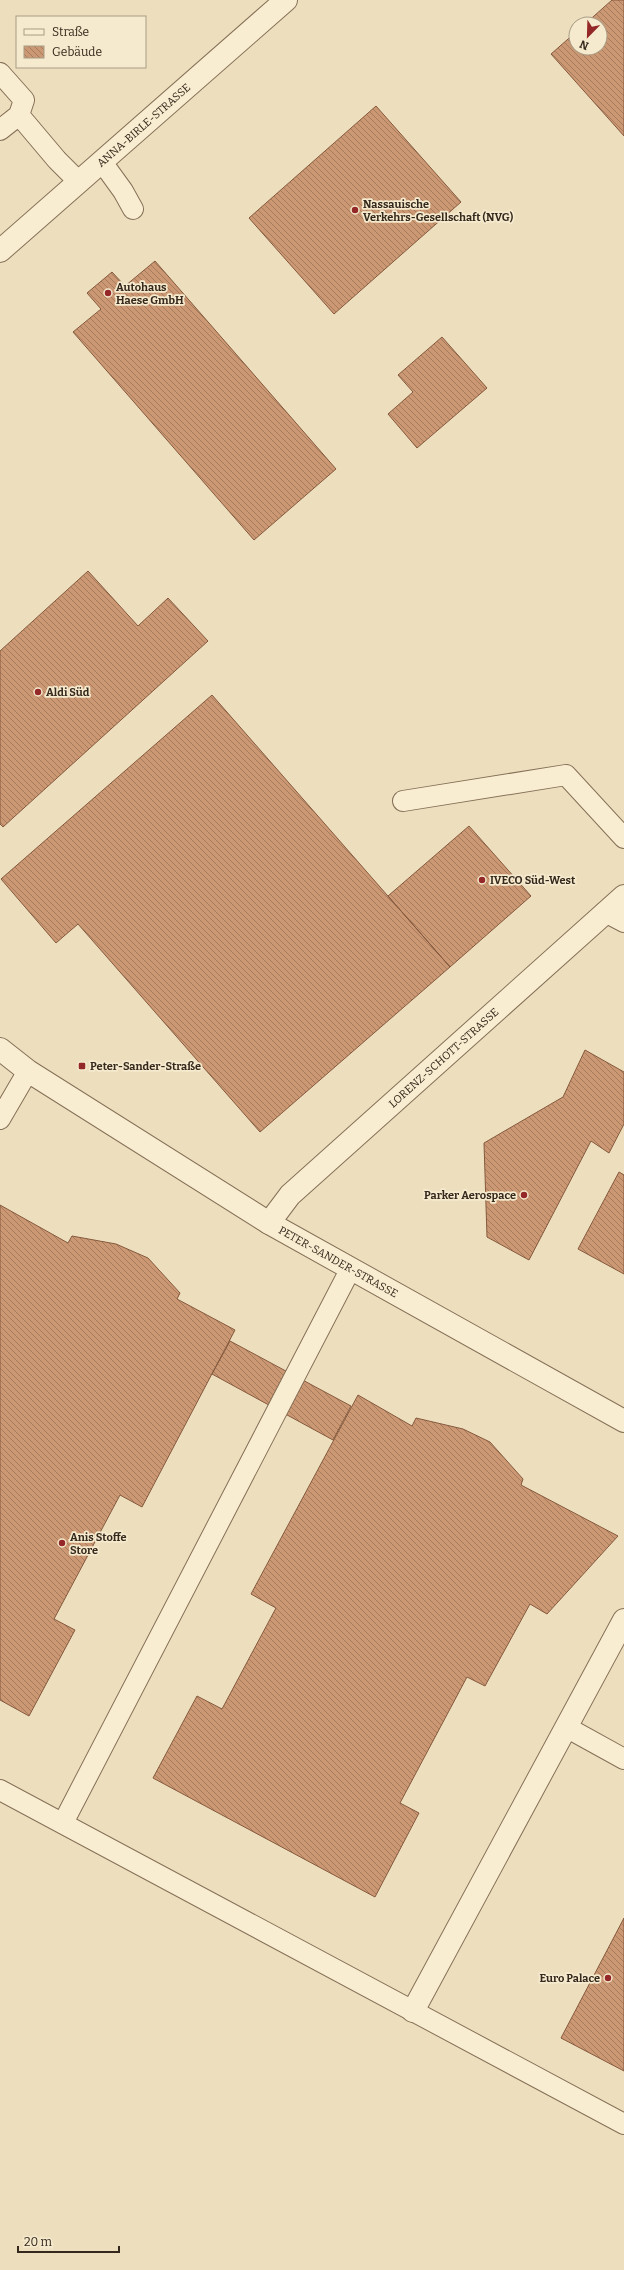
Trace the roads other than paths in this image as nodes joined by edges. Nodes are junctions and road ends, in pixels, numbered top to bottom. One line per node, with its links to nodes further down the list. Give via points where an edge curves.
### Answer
1 (286, 0): 5 (street, ANNA-BIRLE-STRASSE)
2 (0, 73): 3 (lane, via 24,100)
3 (19, 114): 4 (lane); 6 (lane)
4 (0, 130)
5 (102, 162): 6 (street, ANNA-BIRLE-STRASSE); 7 (lane)
6 (79, 182): 8 (street, ANNA-BIRLE-STRASSE)
7 (133, 209)
8 (0, 250)
9 (403, 801): 10 (lane, via 566,775)
10 (624, 838)
11 (624, 896): 12 (street, LORENZ-SCHOTT-STRASSE)
12 (615, 917): 16 (street, LORENZ-SCHOTT-STRASSE, via 290,1195)
13 (0, 1049): 14 (street, PETER-SANDER-STRASSE)
14 (28, 1071): 15 (lane); 16 (street, PETER-SANDER-STRASSE)
15 (0, 1119)
16 (269, 1223): 17 (street, PETER-SANDER-STRASSE)
17 (350, 1270): 18 (street, PETER-SANDER-STRASSE); 23 (lane)
18 (624, 1421)
19 (624, 1620): 20 (street)
20 (566, 1728): 21 (lane); 24 (street)
21 (624, 1759)
22 (0, 1790): 23 (lane)
23 (63, 1823): 24 (lane)
24 (413, 2011): 25 (lane)
25 (624, 2124)

